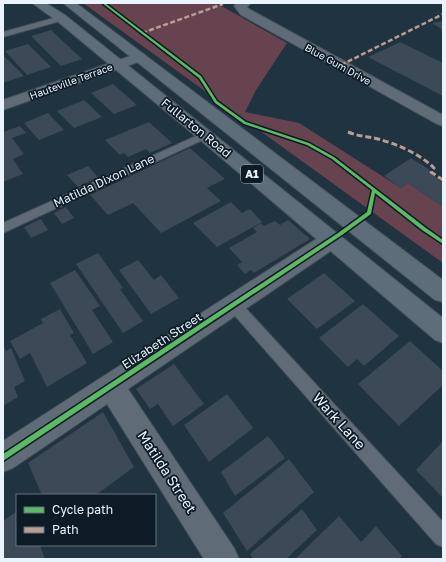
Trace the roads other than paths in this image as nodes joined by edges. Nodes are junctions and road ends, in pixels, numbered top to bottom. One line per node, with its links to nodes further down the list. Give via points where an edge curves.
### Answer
1 (38, 3): 3 (main road, Fullarton Road / A1)
2 (245, 3): 8 (street, Blue Gum Drive, via 240,6 245,12)
3 (65, 10): 4 (lane); 5 (main road, Fullarton Road / A1); 6 (main road, Fullarton Road / A1)
4 (3, 35)
5 (139, 57): 6 (street, Hauteville Terrace); 12 (main road, Fullarton Road / A1)
6 (117, 65): 7 (street, Hauteville Terrace); 9 (main road, Fullarton Road / A1)
7 (3, 105)
8 (443, 121)
9 (205, 135): 10 (lane, Matilda Dixon Lane); 11 (main road, Fullarton Road / A1)
10 (3, 228)
11 (332, 240): 13 (street, Elizabeth Street); 14 (main road, Fullarton Road / A1)
12 (443, 292)
13 (234, 304): 15 (street, Elizabeth Street); 17 (lane, Wark Lane)
14 (443, 332)
15 (111, 386): 16 (street, Elizabeth Street); 18 (street, Matilda Street)
16 (3, 458)
17 (443, 537)
18 (223, 559)

